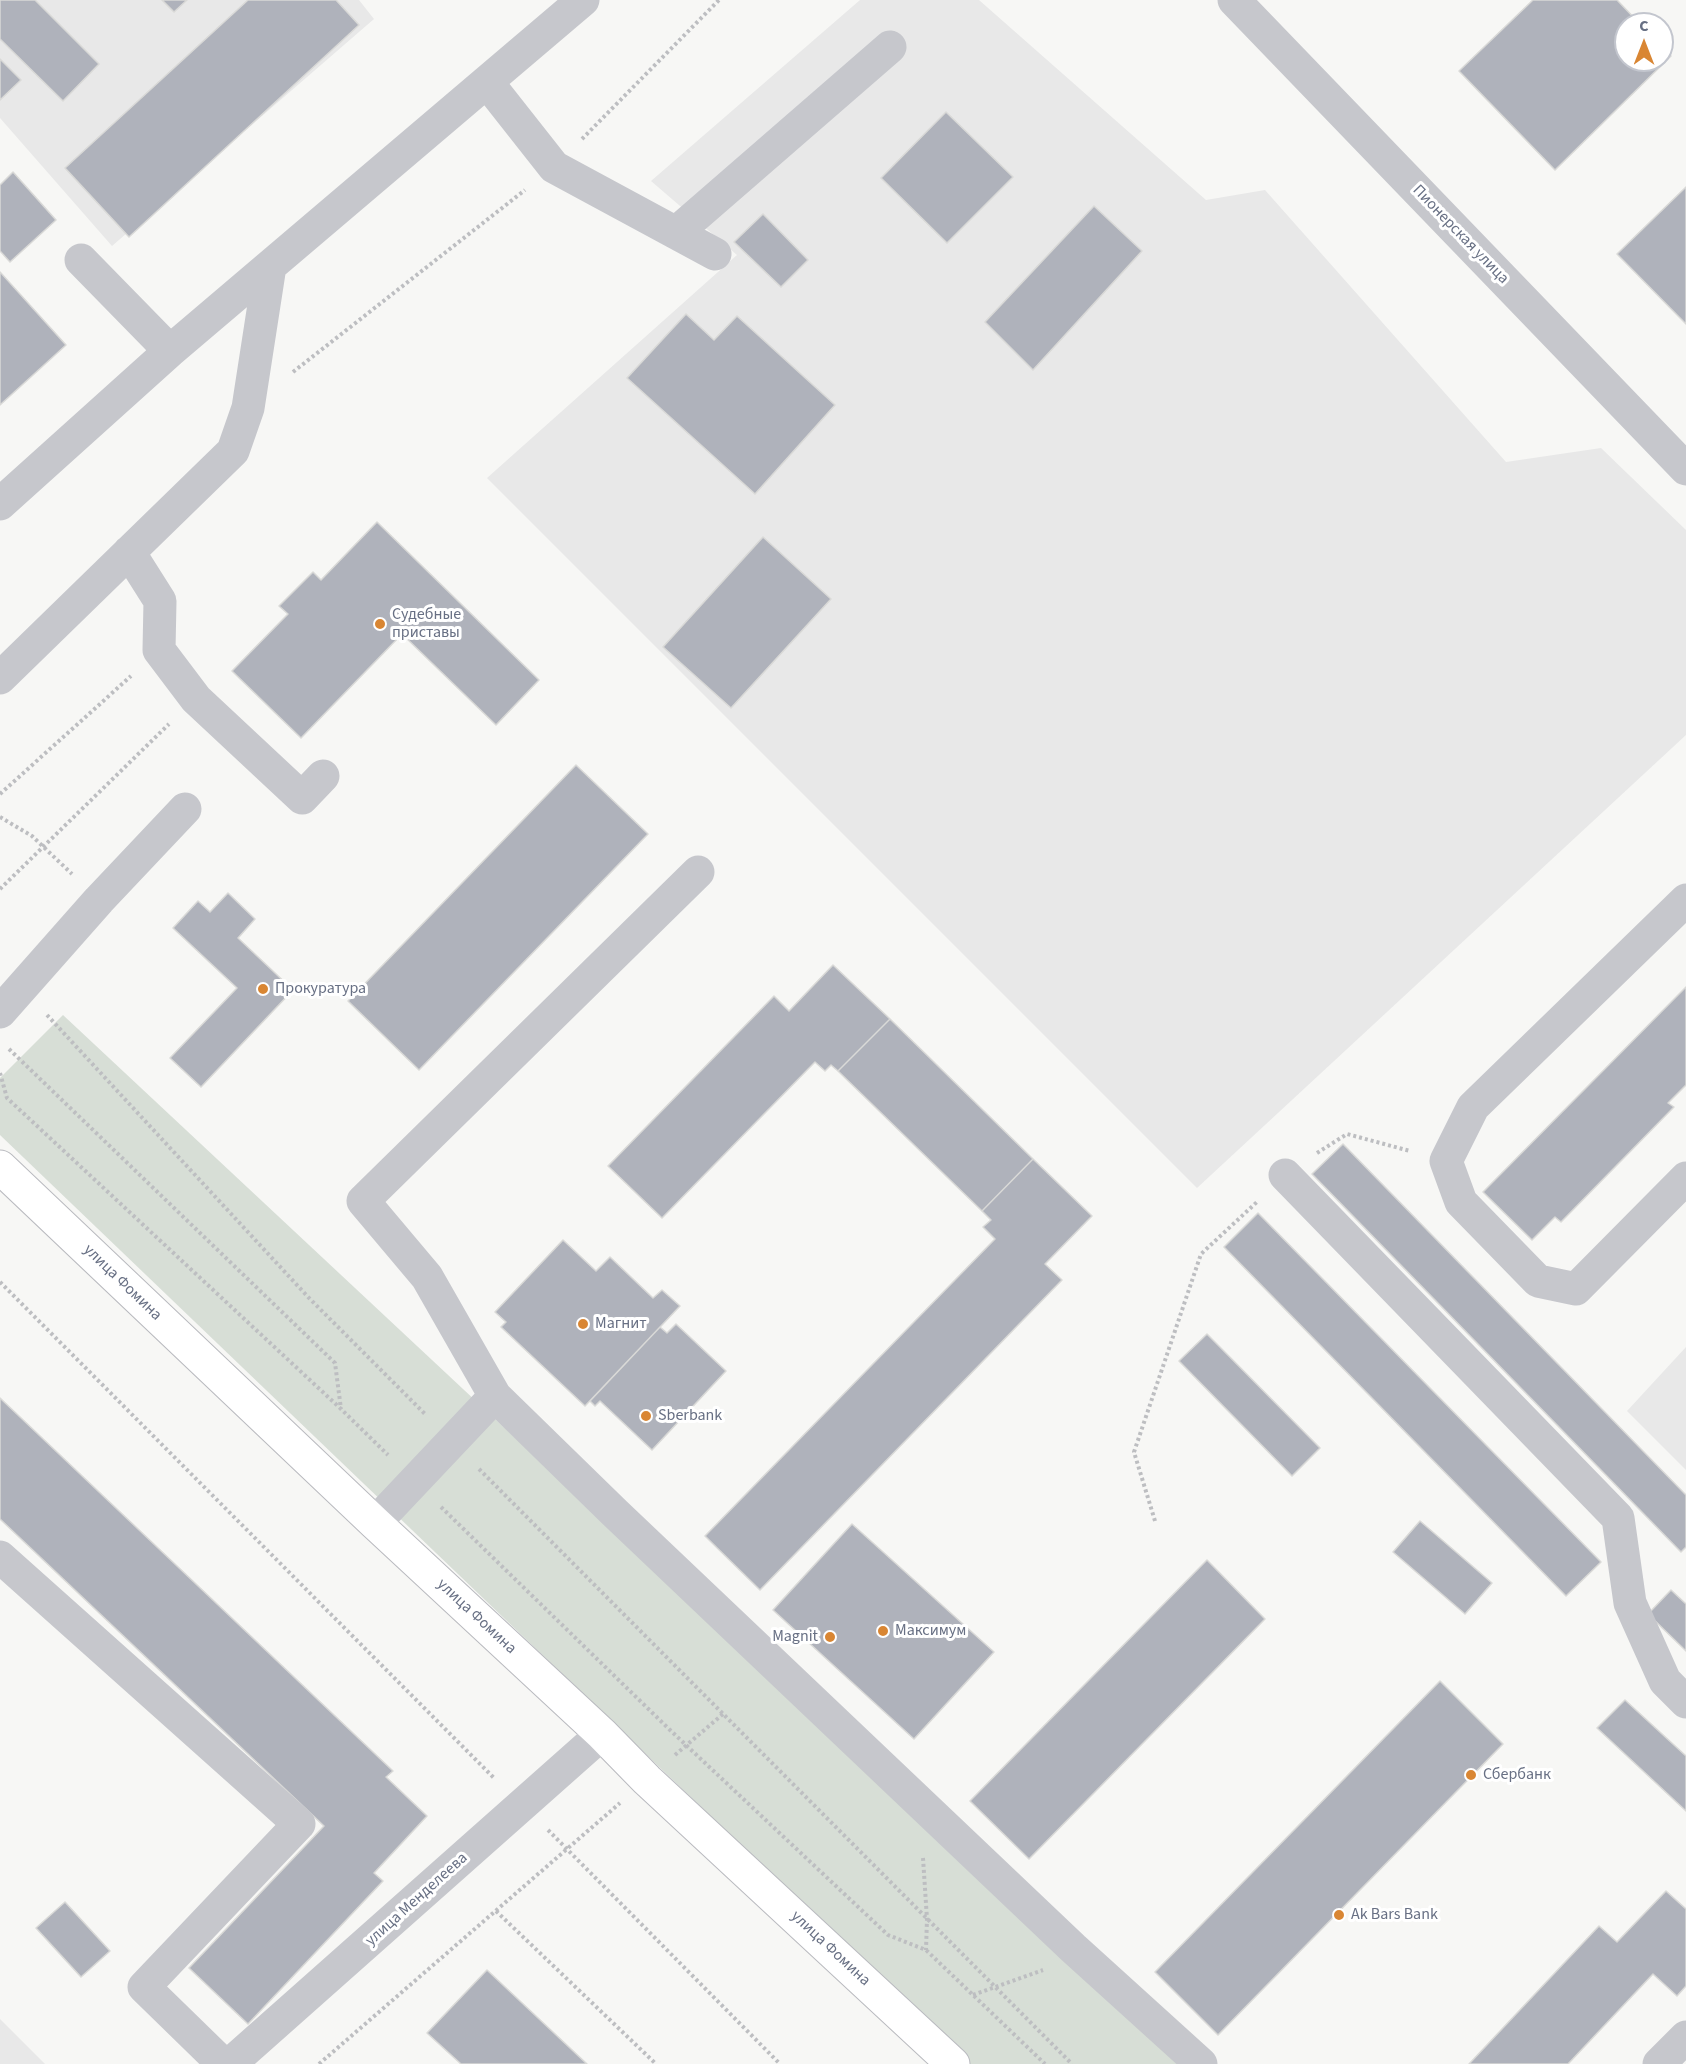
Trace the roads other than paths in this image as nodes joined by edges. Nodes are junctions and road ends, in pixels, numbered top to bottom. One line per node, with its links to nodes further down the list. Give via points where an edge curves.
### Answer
1 (583, 0): 4 (street)
2 (1234, 0): 10 (street, Пионерская улица)
3 (890, 48): 5 (street)
4 (487, 82): 5 (street, via 554,167); 8 (street)
5 (677, 232): 6 (street)
6 (715, 254)
7 (81, 260): 9 (street)
8 (270, 266): 9 (street); 12 (street, via 248,408 233,451)
9 (170, 351): 11 (street)
10 (1686, 469)
11 (0, 504)
12 (129, 552): 13 (street); 14 (street, via 160,601 159,650 195,699 302,798)
13 (0, 678)
14 (323, 776)
15 (185, 809): 18 (street)
16 (698, 872): 22 (street, via 363,1201 427,1277)
17 (1686, 900): 21 (street, via 1473,1107 1446,1161 1461,1202 1538,1281 1576,1289)
18 (0, 1012)
19 (0, 1167): 23 (main road, улица Фомина)
20 (1285, 1175): 25 (street, via 1618,1518 1630,1603 1665,1681)
21 (1686, 1178)
22 (495, 1396): 23 (street); 31 (street, via 1073,1948)
23 (375, 1523): 26 (main road, улица Фомина)
24 (0, 1557): 28 (street, via 299,1824 144,1987)
25 (1686, 1702)
26 (602, 1734): 29 (street, улица Менделеева); 30 (main road, улица Фомина)
27 (1686, 2037): 32 (street)
28 (224, 2064)
29 (230, 2064)
30 (953, 2064)
31 (1201, 2064)
32 (1659, 2064)

